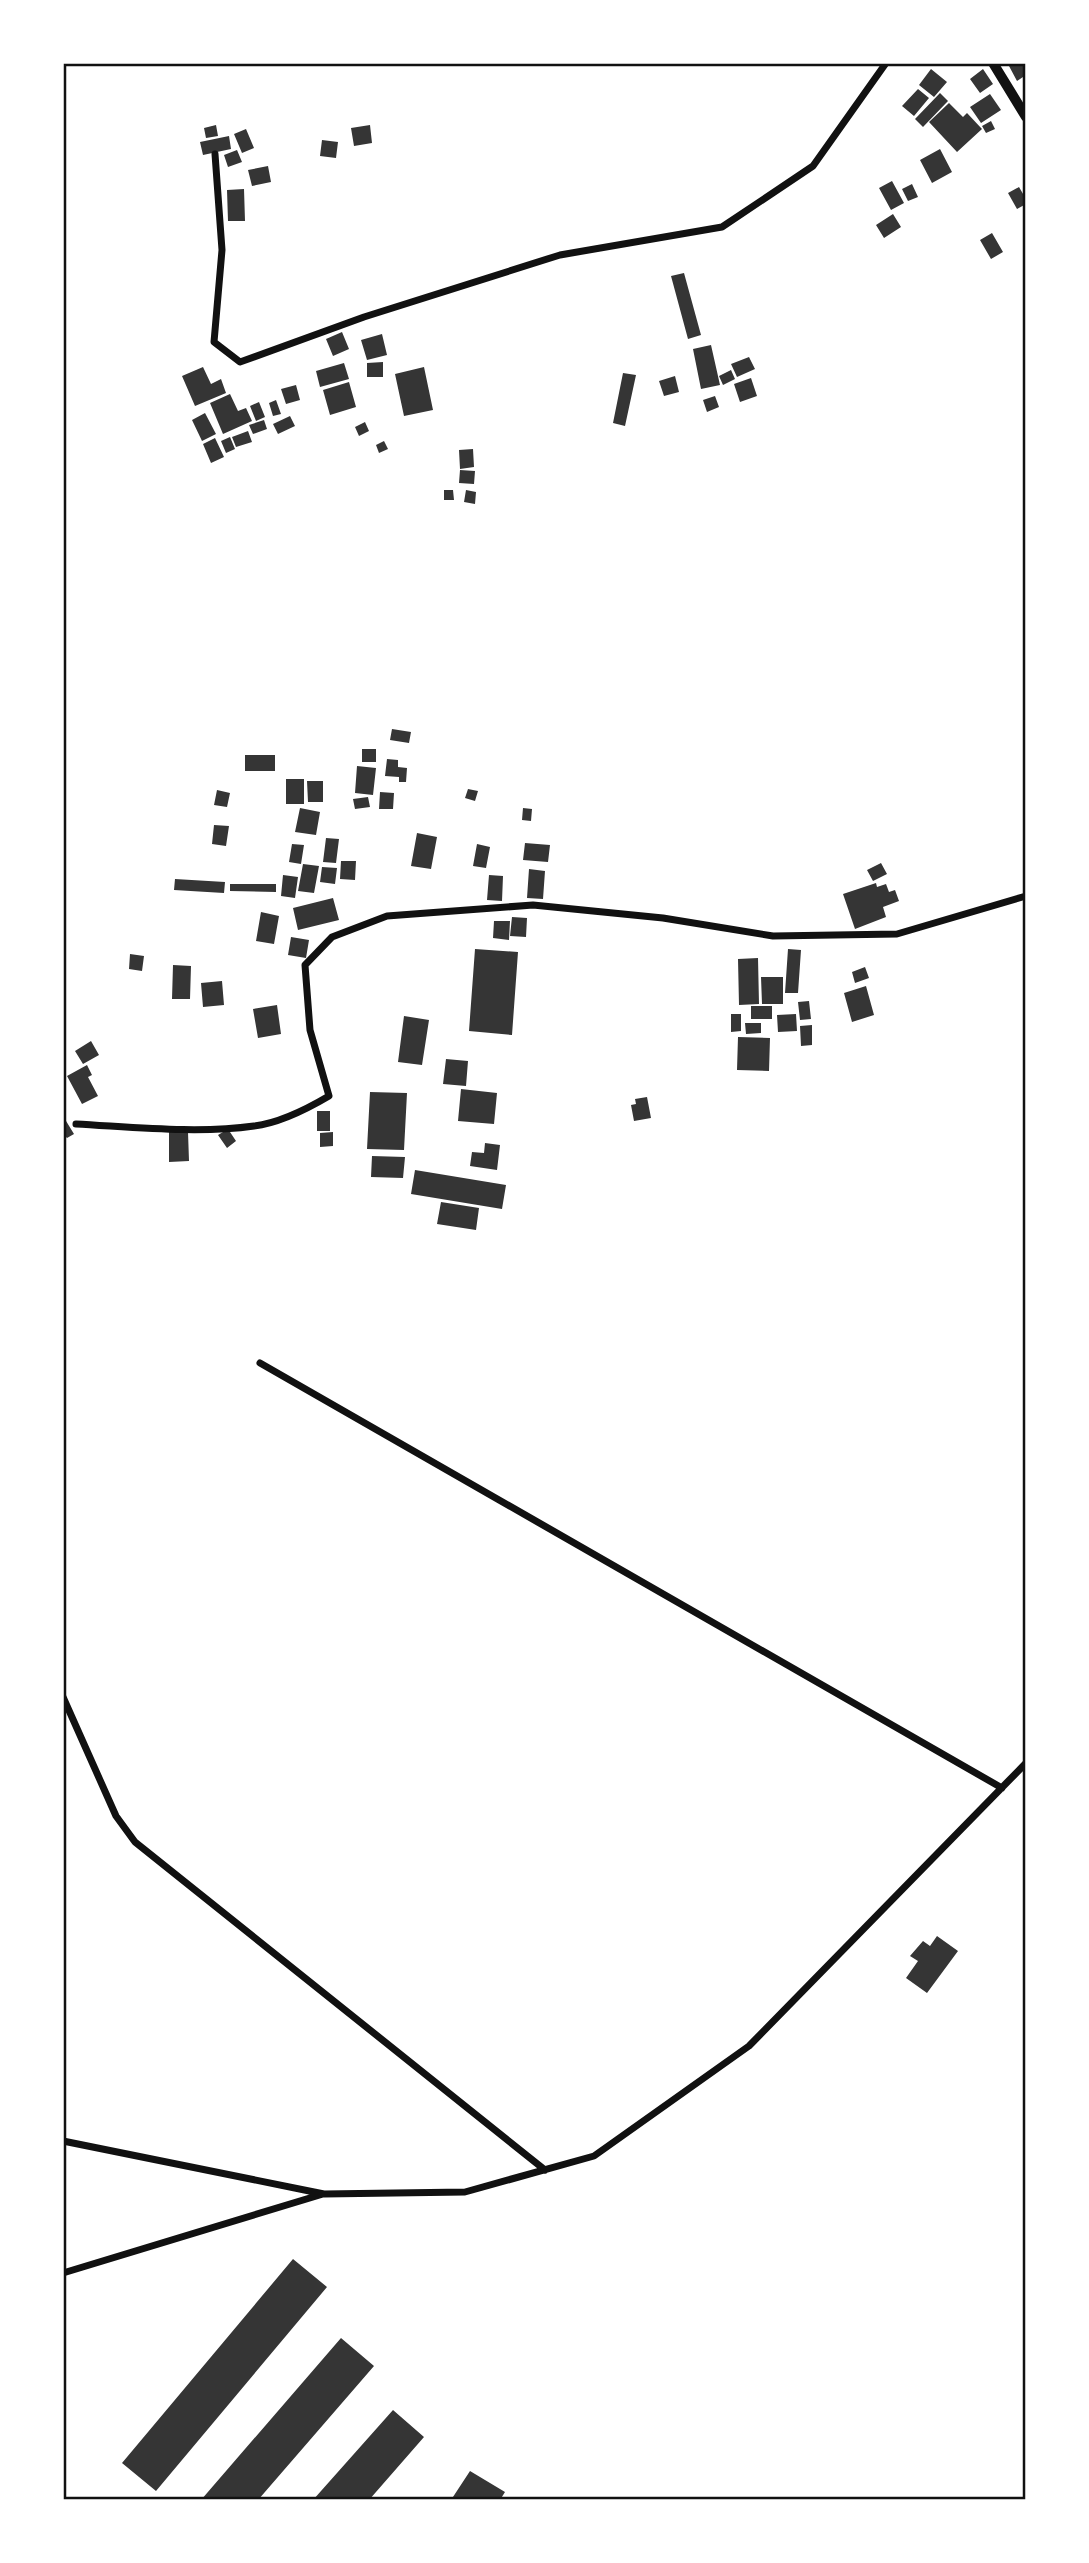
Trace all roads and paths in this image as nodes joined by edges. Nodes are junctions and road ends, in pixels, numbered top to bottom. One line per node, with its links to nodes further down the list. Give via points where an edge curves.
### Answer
1 (886, 63): 4 (street, via 813,166 722,227 560,255 240,362 214,342 222,250)
2 (993, 63): 3 (street)
3 (1026, 117)
4 (215, 154)
5 (1026, 896): 6 (street, via 897,934 773,936 663,918 533,905 387,916 332,937 305,965 310,1030 329,1096 308,1109 256,1126 174,1129)
6 (76, 1124)
7 (260, 1363): 10 (street)
8 (63, 1697): 12 (street, via 116,1816 135,1842)
9 (1026, 1763): 10 (street)
10 (1002, 1788): 12 (street, via 748,2046 594,2156)
11 (63, 2141): 13 (street)
12 (545, 2170): 13 (street, via 465,2192)
13 (324, 2193): 14 (street)
14 (63, 2273)

